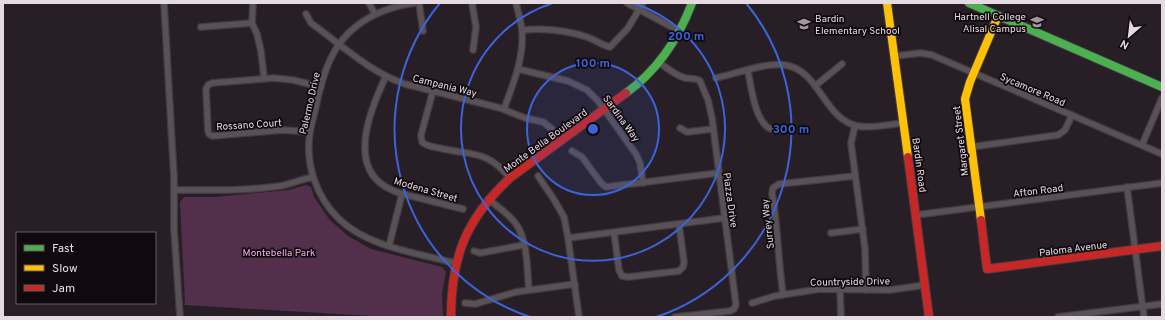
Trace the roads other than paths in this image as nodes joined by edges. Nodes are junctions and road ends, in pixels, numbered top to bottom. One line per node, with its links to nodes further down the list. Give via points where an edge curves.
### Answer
1 (164, 3): 62 (street)
2 (253, 3): 19 (street)
3 (369, 3): 16 (street)
4 (414, 3): 16 (street, Palermo Drive)
5 (419, 3): 22 (street)
6 (472, 3): 25 (street, via 476,27)
7 (516, 3): 21 (street)
8 (627, 3): 14 (street)
9 (643, 3): 14 (street)
10 (692, 3): 23 (street, Monte Bella Boulevard)
11 (887, 3): 17 (street, Bardin Road)
12 (892, 3): 17 (street, Bardin Road)
13 (969, 3): 18 (street)
14 (640, 10): 21 (street, via 628,28 610,47 560,31); 23 (street)
15 (306, 14): 24 (street, Campania Way, via 311,23)
16 (375, 14): 24 (street, Palermo Drive, via 352,30)
17 (889, 16): 26 (street, Bardin Road)
18 (998, 16): 31 (street, Margaret Street); 37 (street)
19 (252, 23): 20 (street); 33 (street, via 261,51)
20 (201, 27)
21 (522, 30): 29 (street)
22 (423, 31)
23 (681, 32): 27 (street, Monte Bella Boulevard)
24 (339, 44): 32 (street, Campania Way); 36 (street, Palermo Drive, via 328,62)
25 (474, 50)
26 (895, 56): 31 (street, Sycamore Road, via 928,54); 43 (street, Bardin Road)
27 (660, 63): 41 (street, Monte Bella Boulevard, via 641,82); 47 (street, Piazza Drive, via 678,76 700,81 709,106)
28 (842, 64): 35 (street)
29 (518, 69): 40 (street); 41 (street, Sardina Way, via 578,85 591,93)
30 (748, 71): 34 (street); 35 (street, via 774,65 790,66 802,72); 48 (street, via 761,120 771,129)
31 (973, 73): 42 (street, Sycamore Road); 51 (street, Margaret Street, via 965,99)
32 (386, 76): 38 (street, Campania Way); 63 (street, Modena Street, via 371,114 364,153 368,168 379,182)
33 (264, 78): 36 (street, Rossano Court, via 285,78); 49 (street, Rossano Court, via 215,82 208,85 206,92 209,134 215,136 283,130)
34 (716, 78)
35 (815, 86): 44 (street, via 839,116)
36 (321, 87): 49 (street, Palermo Drive)
37 (1162, 87)
38 (432, 91): 40 (street, Campania Way); 58 (street, via 421,135 422,142 485,157)
39 (1162, 98): 50 (street)
40 (504, 109): 46 (street, Campania Way, via 543,122)
41 (604, 110): 58 (street, Monte Bella Boulevard); 59 (street, Sardina Way, via 636,154)
42 (1072, 115): 50 (street, Sycamore Road); 51 (street, via 1065,130 1058,135)
43 (904, 123): 44 (street); 67 (street, Bardin Road)
44 (855, 126): 56 (street, via 851,142)
45 (680, 128): 47 (street, via 687,132)
46 (552, 129)
47 (713, 129): 54 (street, Piazza Drive)
48 (781, 130)
49 (310, 132): 57 (street, Palermo Drive, via 309,150)
50 (1142, 145): 53 (street, Sycamore Road)
51 (971, 147): 65 (street, Margaret Street)
52 (572, 151): 59 (street, via 582,157 606,187)
53 (1162, 154)
54 (718, 173): 59 (street); 68 (street, Piazza Drive)
55 (538, 176): 73 (street, via 564,217)
56 (855, 176): 70 (street); 86 (street, Surrey Way, via 779,184 773,188)
57 (313, 177): 62 (street, via 275,186); 75 (street, Palermo Drive, via 324,201 339,219 361,235)
58 (510, 178): 64 (street, Monte Bella Boulevard)
59 (643, 183)
60 (1162, 183): 61 (street, Afton Road)
61 (1127, 187): 65 (street, Afton Road); 77 (street)
62 (174, 190): 91 (street)
63 (402, 194): 66 (street, Modena Street); 75 (street)
64 (488, 199): 74 (street, via 515,223); 79 (street, Monte Bella Boulevard, via 470,226)
65 (978, 206): 67 (street, Afton Road); 80 (street, Margaret Street)
66 (463, 209)
67 (916, 215): 82 (street, Bardin Road)
68 (724, 218): 69 (street); 94 (street, Piazza Drive, via 736,305 730,311)
69 (679, 224): 71 (street); 71 (street, via 684,262 683,268 679,271 622,276)
70 (862, 229): 72 (street); 85 (street)
71 (614, 232): 73 (street)
72 (831, 233)
73 (568, 238): 81 (street)
74 (524, 245): 78 (street, via 480,253); 84 (street)
75 (389, 246): 79 (street, Palermo Drive)
76 (1162, 246): 77 (street, Paloma Avenue)
77 (1136, 250): 80 (street, Paloma Avenue); 90 (street)
78 (474, 251)
79 (455, 263): 92 (street, Monte Bella Boulevard)
80 (987, 269)
81 (575, 284): 84 (street); 93 (street)
82 (925, 285): 85 (street, Countryside Drive, via 890,290); 96 (street, Bardin Road)
83 (840, 289): 85 (street, Countryside Drive); 86 (street, Countryside Drive); 95 (street)
84 (529, 290): 87 (street, via 475,304)
85 (866, 290)
86 (783, 294): 88 (street, Countryside Drive)
87 (465, 303)
88 (752, 303)
89 (1162, 304): 90 (street)
90 (1143, 306): 97 (street); 98 (street)
91 (180, 317)
92 (451, 317)
93 (579, 317)
94 (675, 317)
95 (841, 317)
96 (930, 317)
97 (1058, 317)
98 (1144, 317)

